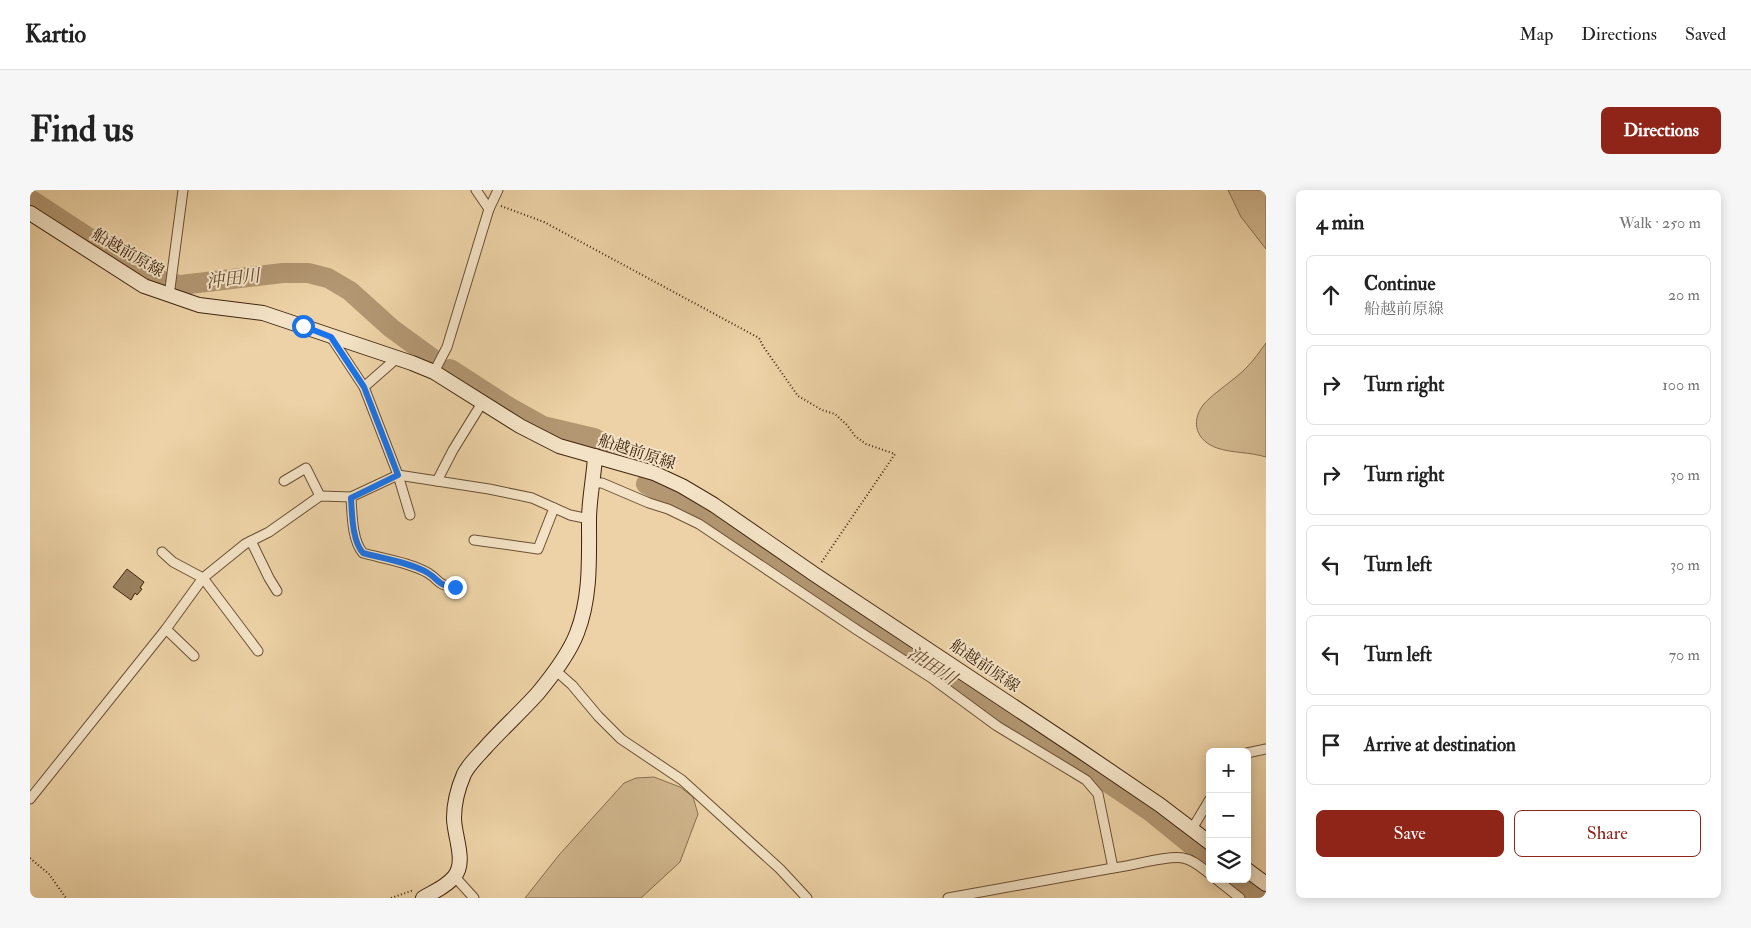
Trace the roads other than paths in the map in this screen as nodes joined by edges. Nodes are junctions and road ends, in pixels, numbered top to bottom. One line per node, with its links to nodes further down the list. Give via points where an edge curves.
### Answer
1 (183, 190): 6 (street)
2 (476, 190): 4 (street)
3 (498, 190): 4 (street)
4 (491, 206): 9 (street, via 448,347)
5 (30, 213): 6 (main road, 船越前原線, via 144,286)
6 (169, 296): 7 (main road, 船越前原線, via 199,305 263,313)
7 (331, 337): 8 (main road, 船越前原線); 10 (street)
8 (397, 358): 9 (main road, 船越前原線); 10 (street)
9 (434, 372): 11 (main road, 船越前原線)
10 (364, 387): 13 (street)
11 (482, 403): 12 (main road, 船越前原線, via 559,446); 15 (street)
12 (595, 456): 16 (main road); 38 (main road, 船越前原線, via 654,472 714,505 1160,805)
13 (398, 475): 15 (street); 18 (street); 20 (street)
14 (284, 481): 17 (street, via 306,468)
15 (437, 481): 19 (street, via 532,498)
16 (593, 483): 21 (main road); 40 (street, via 602,483 668,508 699,524 933,679 997,726 1086,780 1098,794)
17 (320, 496): 18 (street); 23 (street, via 269,532)
18 (351, 498): 28 (street, via 352,518 363,553 428,572 443,586)
19 (554, 508): 21 (street); 22 (street, via 538,549)
20 (410, 515)
21 (589, 519): 33 (main road, via 584,605 577,634)
22 (474, 540)
23 (250, 541): 27 (street); 29 (street)
24 (162, 552): 26 (street)
25 (158, 561): 26 (street)
26 (173, 562): 27 (street)
27 (203, 578): 30 (street); 31 (street)
28 (455, 587)
29 (277, 591)
30 (166, 629): 32 (street); 36 (street)
31 (258, 651)
32 (194, 656)
33 (555, 670): 43 (main road, via 466,771 454,817 459,857); 48 (street, via 622,739 682,780 780,869)
34 (1266, 748): 35 (street)
35 (1251, 752)
36 (30, 799)
37 (1206, 806): 38 (street)
38 (1192, 830): 39 (main road, 船越前原線)
39 (1206, 840)
40 (1113, 868): 41 (street, via 1183,858); 49 (street)
41 (1206, 871)
42 (1251, 873): 45 (main road)
43 (455, 877): 46 (main road); 47 (street)
44 (1221, 883): 50 (street)
45 (1266, 884)
46 (422, 898)
47 (474, 898)
48 (807, 898)
49 (948, 898)
50 (1240, 898)

